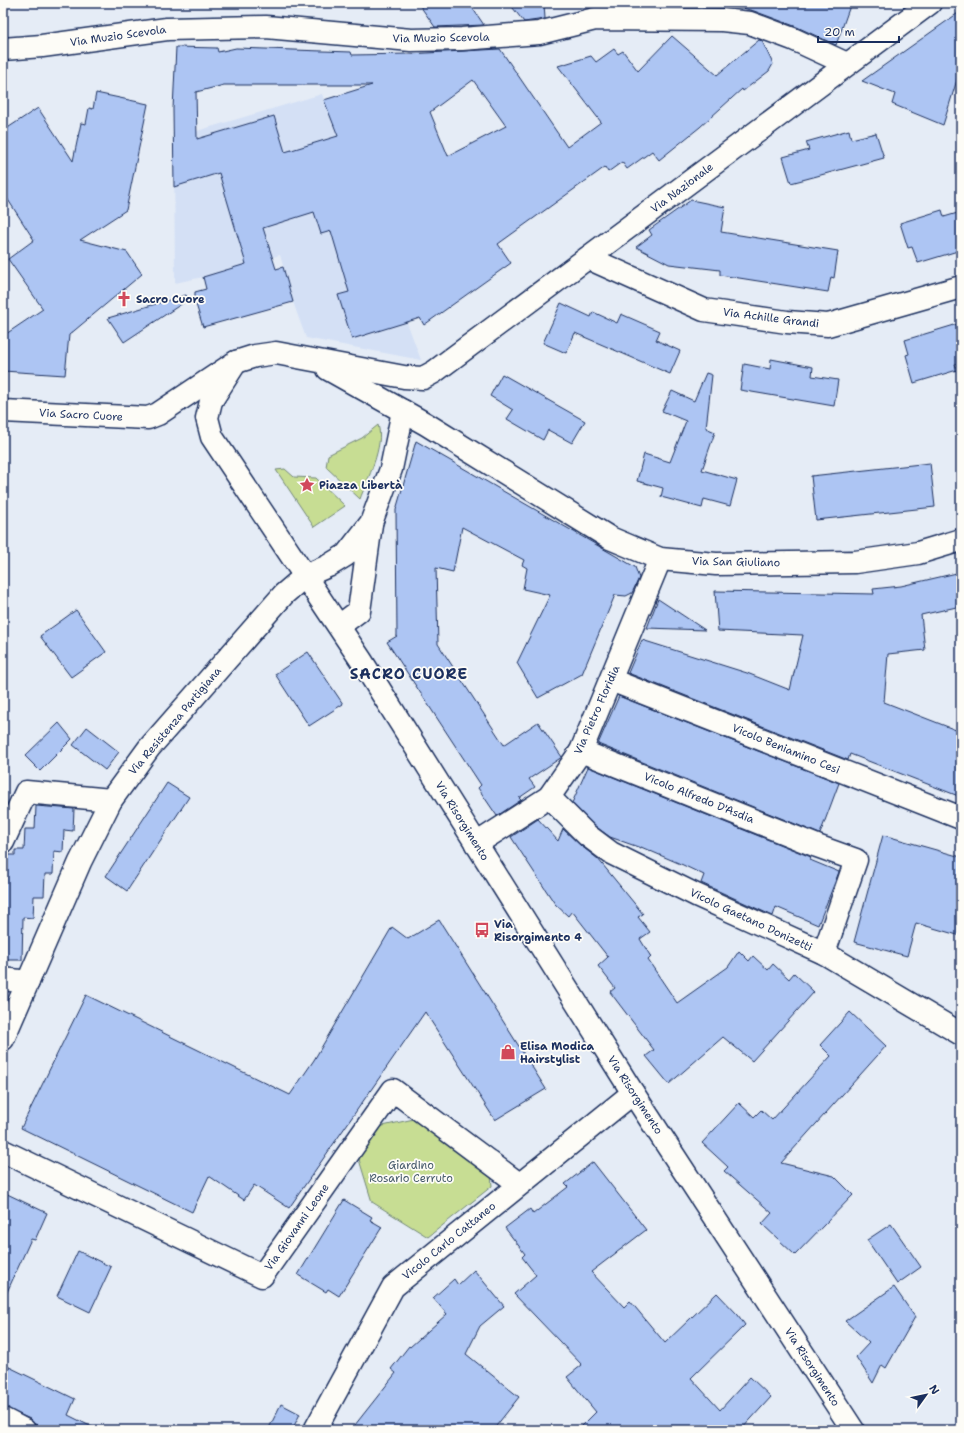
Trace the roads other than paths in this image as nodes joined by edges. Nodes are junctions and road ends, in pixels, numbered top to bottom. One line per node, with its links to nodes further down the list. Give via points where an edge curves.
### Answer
1 (930, 3): 3 (street, Via Nazionale)
2 (3, 48): 3 (street, Via Muzio Scevola, via 42,46 167,29 266,27 411,40 539,34 595,19 722,20 750,23 793,39)
3 (847, 64): 4 (street, Via Nazionale)
4 (588, 258): 5 (street, Via Achille Grandi, via 704,310 788,322 828,325); 6 (street, Via Nazionale, via 423,378 404,377)
5 (961, 288)
6 (314, 360): 7 (street, Via Nazionale, via 276,353); 9 (street, Via San Giuliano)
7 (236, 362): 10 (street, Via Nazionale); 14 (street, Via Risorgimento, via 211,401 207,418 212,437)
8 (3, 411): 10 (street, Via Sacro Cuore, via 148,418)
9 (403, 411): 11 (street, via 391,469); 13 (street, Via San Giuliano, via 610,538)
10 (158, 414)
11 (371, 522): 14 (street, Via Resistenza Partigiana, via 346,555); 15 (street, via 359,611)
12 (961, 540): 13 (street, Via San Giuliano, via 918,553 855,562 716,564)
13 (660, 559): 16 (street, Via Pietro Floridia)
14 (305, 576): 15 (street, Via Risorgimento); 19 (street, Via Resistenza Partigiana, via 284,594 149,748)
15 (339, 626): 22 (street, Via Risorgimento)
16 (611, 680): 17 (street, Via Pietro Floridia); 20 (street, Vicolo Beniamino Cesi)
17 (582, 750): 18 (street, Via Pietro Floridia); 23 (street, Vicolo Alfredo D'Asdia, via 856,860)
18 (549, 797): 22 (street, Via Pietro Floridia); 23 (street, Vicolo Gaetano Donizetti, via 587,835 611,853)
19 (111, 800): 21 (street, via 26,792); 25 (street, Via Resistenza Partigiana, via 80,862)
20 (961, 818)
21 (3, 842)
22 (476, 844): 28 (street, Via Risorgimento)
23 (824, 954): 26 (street, Vicolo Gaetano Donizetti)
24 (3, 979): 25 (street)
25 (28, 982): 27 (street, Via Resistenza Partigiana)
26 (961, 1034)
27 (3, 1039)
28 (633, 1093): 30 (street, Vicolo Carlo Cattaneo); 34 (street, Via Risorgimento)
29 (3, 1151): 30 (street, Via Giovanni Leone, via 262,1276 393,1090)
30 (519, 1184): 32 (street, Vicolo Carlo Cattaneo, via 393,1287)
31 (3, 1419): 33 (street)
32 (323, 1427)
33 (24, 1430)
34 (853, 1430)

